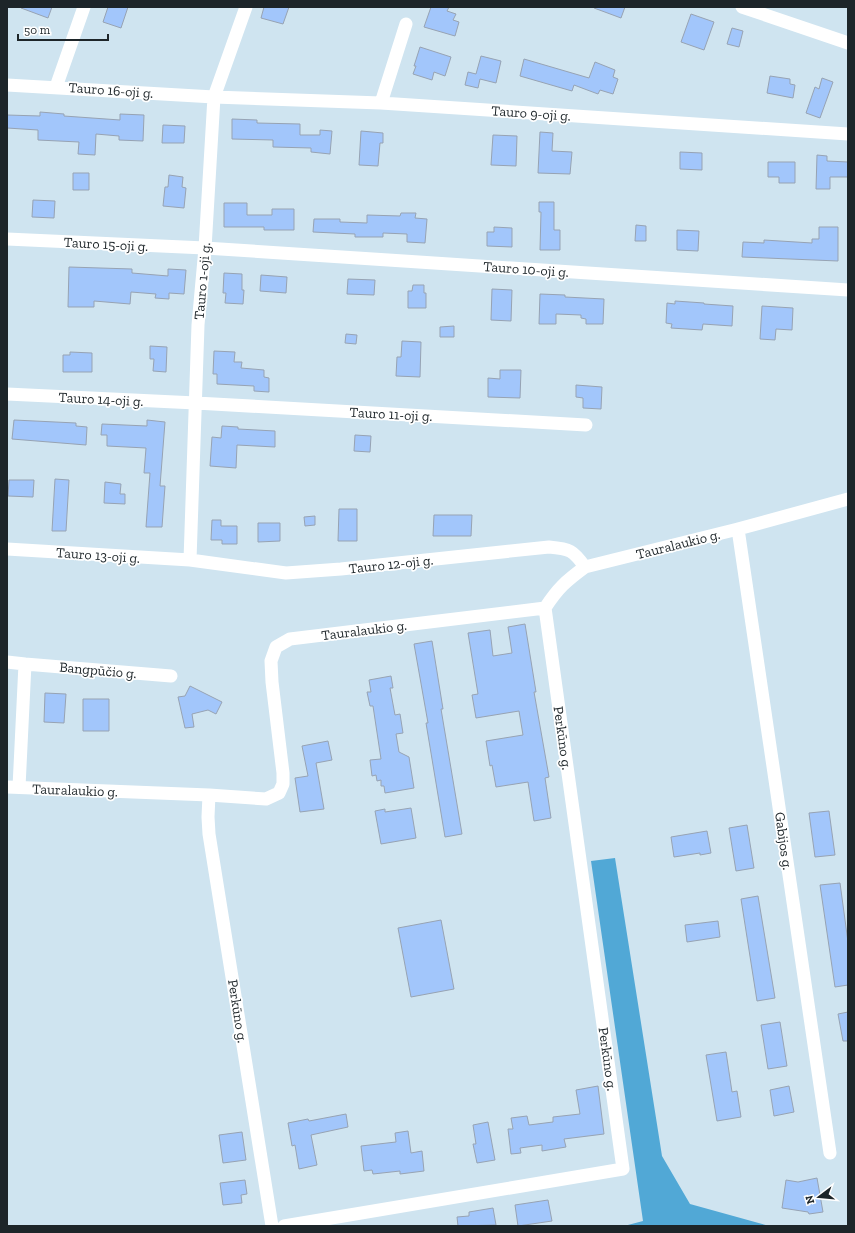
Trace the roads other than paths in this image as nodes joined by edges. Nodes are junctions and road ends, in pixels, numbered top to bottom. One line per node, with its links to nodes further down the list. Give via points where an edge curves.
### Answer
1 (84, 7): 7 (street)
2 (246, 7): 8 (street, Tauro 1-oji g.)
3 (742, 7): 5 (street)
4 (406, 24): 9 (street)
5 (848, 43)
6 (7, 85): 7 (street, Tauro 16-oji g.)
7 (56, 87): 8 (street, Tauro 16-oji g.)
8 (214, 97): 9 (street, Tauro 9-oji g.); 12 (street, Tauro 1-oji g.)
9 (381, 103): 10 (street, Tauro 9-oji g.)
10 (847, 130)
11 (7, 239): 12 (street, Tauro 15-oji g.)
12 (205, 248): 13 (street, Tauro 10-oji g.); 15 (street, Tauro 1-oji g., via 198,325)
13 (848, 290)
14 (7, 394): 15 (street, Tauro 14-oji g.)
15 (196, 403): 16 (street, Tauro 11-oji g.); 20 (street, Tauro 1-oji g.)
16 (586, 425)
17 (848, 500): 18 (street, Tauralaukio g.)
18 (738, 529): 21 (street, Tauralaukio g.); 28 (street, Gabijos g.)
19 (7, 549): 20 (street, Tauro 13-oji g.)
20 (190, 560): 21 (street, Tauro 12-oji g., via 286,573 549,547 564,548 575,554)
21 (585, 567): 22 (street, Tauralaukio g., via 556,590)
22 (545, 608): 27 (street, Tauralaukio g., via 290,639 276,647 271,661 283,773 283,784 279,793 266,799); 30 (street, Perkūno g., via 623,1169)
23 (7, 662): 24 (street, Bangpūčio g.)
24 (25, 664): 25 (street, Bangpūčio g.); 26 (street)
25 (171, 676)
26 (13, 787): 27 (street, Tauralaukio g.)
27 (209, 795): 29 (street, Perkūno g., via 209,834)
28 (830, 1153)
29 (272, 1226)
30 (284, 1226)

